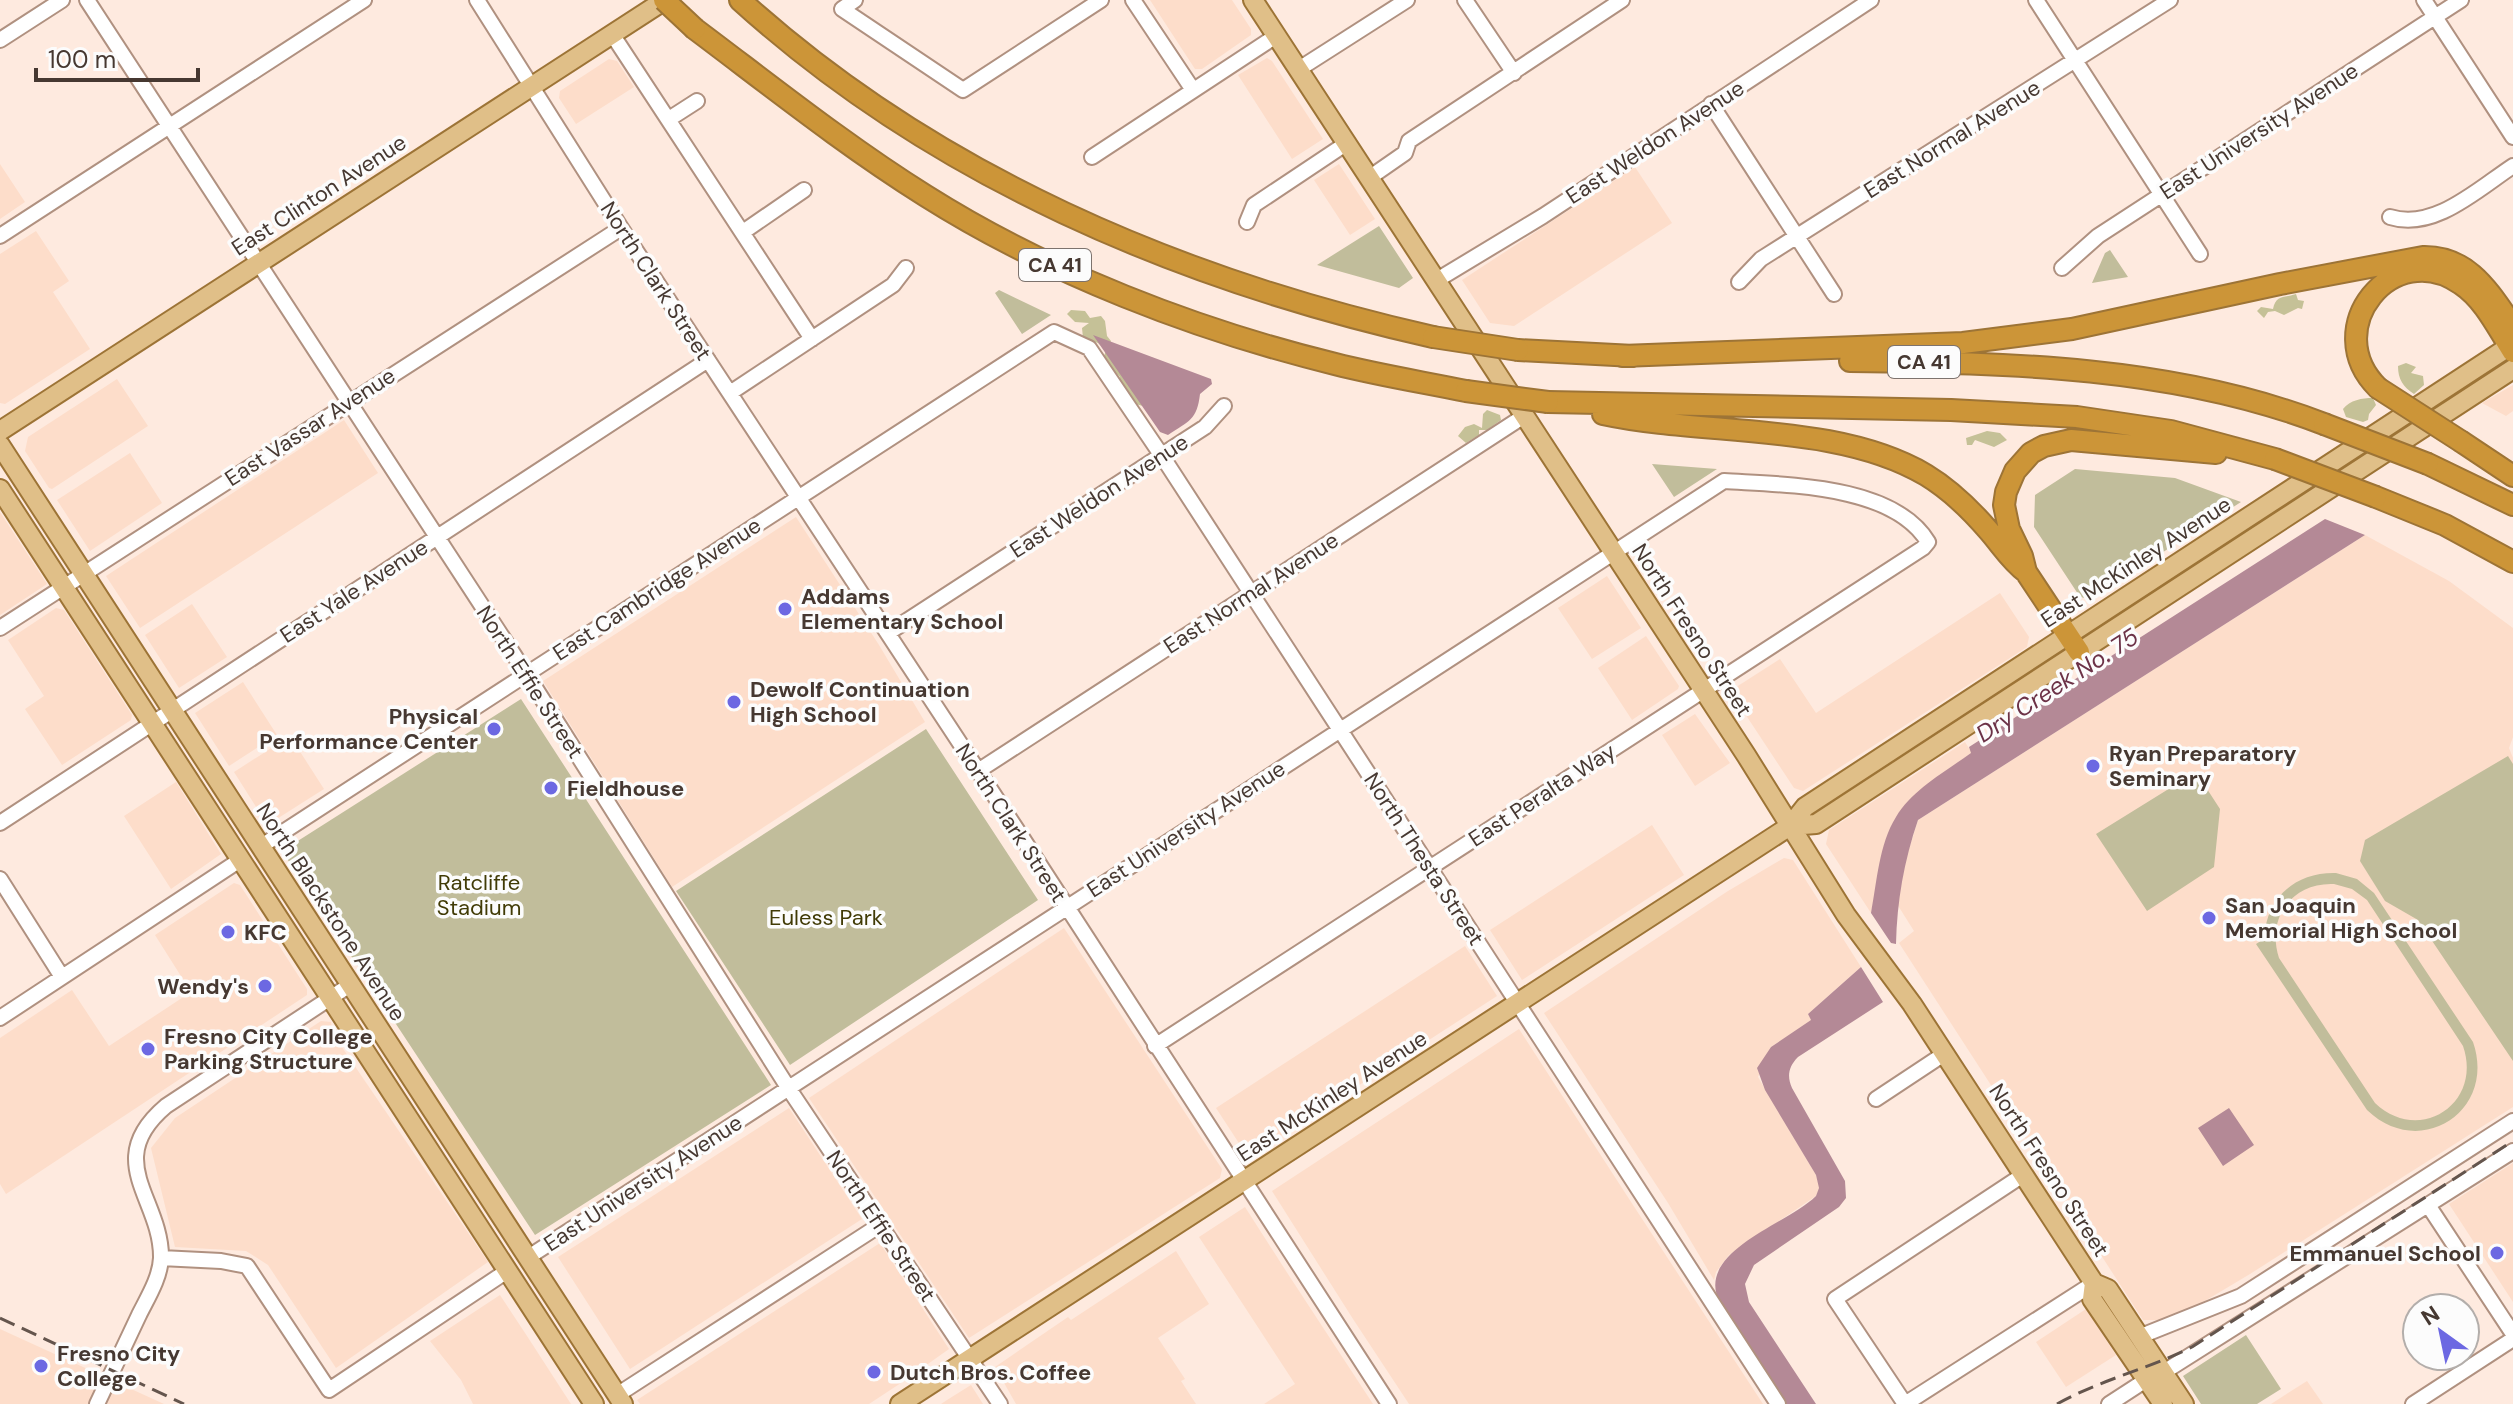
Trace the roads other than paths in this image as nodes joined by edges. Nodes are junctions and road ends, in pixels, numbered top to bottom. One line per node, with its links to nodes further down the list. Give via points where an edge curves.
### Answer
1 (62, 0): 22 (street)
2 (87, 0): 31 (street, North Effie Street)
3 (364, 0): 31 (street)
4 (477, 0): 26 (street, North Clark Street)
5 (664, 0): 20 (main road, East Clinton Avenue); 59 (highway, CA 41, bridge, via 849,145 926,196 1027,252 1145,303 1334,364)
6 (740, 0): 55 (highway, CA 41, bridge, via 896,120 963,162 1037,201 1180,263 1433,337 1518,350)
7 (855, 0): 8 (street, via 842,9 963,90)
8 (1101, 0)
9 (1133, 0): 27 (street)
10 (1253, 0): 21 (main road, North Fresno Street)
11 (1407, 0): 24 (street)
12 (1465, 0): 25 (street)
13 (1622, 0): 25 (street)
14 (1871, 0): 29 (street, East Weldon Avenue)
15 (2036, 0): 23 (street)
16 (2170, 0): 23 (street, East Normal Avenue)
17 (2424, 0): 19 (street)
18 (2461, 0): 19 (street, East University Avenue)
19 (2435, 17): 32 (street); 38 (street, East University Avenue)
20 (612, 34): 26 (main road, East Clinton Avenue); 30 (street)
21 (1276, 36): 24 (main road, North Fresno Street); 27 (street)
22 (0, 40)
23 (2075, 61): 38 (street); 44 (street, East Normal Avenue)
24 (1299, 69): 33 (main road, North Fresno Street)
25 (1514, 73): 36 (street, via 1409,141 1405,153)
26 (531, 87): 41 (street, North Clark Street); 46 (main road, East Clinton Avenue)
27 (1193, 90): 34 (street)
28 (697, 101): 30 (street)
29 (1711, 104): 44 (street); 49 (street, East Weldon Avenue)
30 (669, 119): 42 (street)
31 (169, 126): 43 (street); 46 (street, North Effie Street)
32 (2513, 137)
33 (1347, 143): 36 (main road, North Fresno Street); 40 (street, via 1254,205)
34 (1092, 157)
35 (2513, 166): 39 (street, via 2433,217)
36 (1369, 178): 49 (main road, North Fresno Street)
37 (804, 190): 42 (street)
38 (2162, 194): 45 (street); 48 (street, East University Avenue, via 2098,236)
39 (2390, 217)
40 (1247, 222)
41 (621, 228): 56 (street, North Clark Street); 60 (street, East Vassar Avenue)
42 (743, 232): 53 (street)
43 (0, 236)
44 (1797, 237): 50 (street, East Normal Avenue, via 1761,259); 51 (street)
45 (2200, 254)
46 (258, 264): 60 (street, North Effie Street); 63 (main road, East Clinton Avenue)
47 (906, 268): 53 (street, via 893,285)
48 (2062, 268)
49 (1437, 280): 62 (main road, North Fresno Street)
50 (1739, 282)
51 (1834, 294)
52 (1054, 332): 65 (street, North Thesta Street, via 1089,348); 70 (street, East Cambridge Avenue)
53 (812, 339): 58 (street)
54 (2512, 342): 55 (highway, via 2485,287 2468,270 2423,257 2056,331 1918,345); 67 (highway, bridge, via 2463,285 2432,272 2399,276 2377,288 2363,307 2356,351 2378,388); 81 (main road, East McKinley Avenue)
55 (1622, 356): 71 (highway, CA 41, bridge, via 2027,365 2159,381 2324,424 2428,464)
56 (708, 360): 58 (street, North Clark Street); 72 (street, East Yale Avenue)
57 (2513, 369): 81 (main road, East McKinley Avenue)
58 (730, 393): 70 (street, North Clark Street)
59 (1548, 402): 66 (highway, CA 41, via 2077,417 2171,431); 75 (highway, via 1620,418 1830,441 1889,457 1949,491)
60 (347, 403): 72 (street, North Effie Street); 76 (street, East Vassar Avenue)
61 (1224, 406): 65 (street, East Weldon Avenue, via 1205,427)
62 (1524, 416): 73 (main road, North Fresno Street); 78 (street, East Normal Avenue)
63 (0, 431)
64 (0, 445): 76 (main road, North Blackstone Avenue)
65 (1162, 456): 78 (street, North Thesta Street); 80 (street, East Weldon Avenue)
66 (2275, 459): 74 (highway, CA 41, bridge, via 2445,525); 75 (highway, via 2087,440 2044,446 2015,471 2004,505)
67 (2513, 476)
68 (1724, 481): 73 (street, East University Avenue); 83 (street, East Peralta Way, via 1845,494 1900,515 1928,542)
69 (0, 489): 77 (main road)
70 (798, 496): 80 (street, North Clark Street); 82 (street, East Cambridge Avenue)
71 (2513, 505)
72 (437, 537): 82 (street, North Effie Street); 84 (street, East Yale Avenue)
73 (1613, 553): 83 (main road, North Fresno Street); 86 (street, East University Avenue)
74 (2513, 562)
75 (2026, 572): 81 (highway)
76 (82, 573): 77 (street, East Vassar Avenue); 84 (main road, North Blackstone Avenue)
77 (62, 586): 79 (street, East Vassar Avenue); 85 (main road)
78 (1251, 593): 86 (street, North Thesta Street); 87 (street, East Normal Avenue)
79 (0, 628)
80 (888, 633): 87 (street, North Clark Street)
81 (2073, 644): 90 (main road, East McKinley Avenue, via 1805,807)
82 (527, 675): 91 (street, East Cambridge Avenue); 104 (street, North Effie Street)
83 (1704, 691): 90 (main road, North Fresno Street); 93 (street, East Peralta Way)
84 (172, 710): 85 (street, East Yale Avenue); 91 (main road, North Blackstone Avenue)
85 (152, 723): 88 (main road); 89 (street, East Yale Avenue)
86 (1340, 729): 93 (street, North Thesta Street); 95 (street, East University Avenue)
87 (978, 771): 95 (street, North Clark Street)
88 (195, 791): 91 (main road, via 211,796 250,847); 92 (main road)
89 (0, 823)
90 (1790, 826): 100 (main road, East McKinley Avenue); 103 (main road, North Fresno Street)
91 (260, 847): 96 (main road, North Blackstone Avenue)
92 (240, 860): 96 (main road, via 257,863); 97 (street); 99 (main road)
93 (1430, 867): 100 (street, North Thesta Street); 102 (street, East Peralta Way)
94 (0, 879): 97 (street)
95 (1065, 908): 102 (street, North Clark Street); 104 (street, East University Avenue)
96 (324, 945): 98 (main road, North Blackstone Avenue)
97 (62, 977): 101 (street)
98 (350, 985): 99 (street); 114 (main road, North Blackstone Avenue)
99 (330, 998): 110 (main road); 113 (street, via 149,1122 139,1142 137,1175)
100 (1518, 1003): 109 (main road, East McKinley Avenue); 129 (street, North Thesta Street)
101 (0, 1018)
102 (1155, 1046): 109 (street, North Clark Street)
103 (1944, 1054): 105 (street); 108 (main road, North Fresno Street)
104 (789, 1089): 112 (street, North Effie Street); 114 (street, East University Avenue)
105 (1876, 1099)
106 (2513, 1121): 118 (street, via 2241,1296)
107 (2513, 1151): 111 (street)
108 (2023, 1175): 116 (main road, North Fresno Street); 130 (street, via 1835,1299)
109 (1244, 1182): 120 (main road, East McKinley Avenue); 128 (street, North Clark Street)
110 (460, 1199): 114 (main road, via 485,1216 508,1250); 115 (main road)
111 (2428, 1205): 119 (street); 122 (street)
112 (880, 1225): 120 (street, North Effie Street); 123 (street)
113 (161, 1258): 115 (street, via 247,1266 329,1390); 124 (street)
114 (527, 1258): 121 (main road, North Blackstone Avenue)
115 (507, 1271): 117 (main road); 121 (main road, via 522,1274)
116 (2093, 1291): 118 (main road, North Fresno Street, via 2108,1289); 122 (main road); 130 (street)
117 (525, 1298): 123 (main road, via 599,1391); 125 (main road)
118 (2141, 1336): 122 (main road, North Fresno Street)
119 (2513, 1337): 134 (street)
120 (970, 1359): 126 (main road, East McKinley Avenue); 127 (street, North Effie Street)
121 (597, 1364): 123 (main road, North Blackstone Avenue)
122 (2155, 1376): 131 (street); 132 (main road, North Fresno Street); 133 (main road, North Fresno Street)
123 (620, 1400)
124 (97, 1404)
125 (594, 1404)
126 (900, 1404)
127 (1000, 1404)
128 (1389, 1404)
129 (1778, 1404)
130 (1905, 1404)
131 (2109, 1404)
132 (2163, 1404)
133 (2184, 1404)
134 (2413, 1404)

